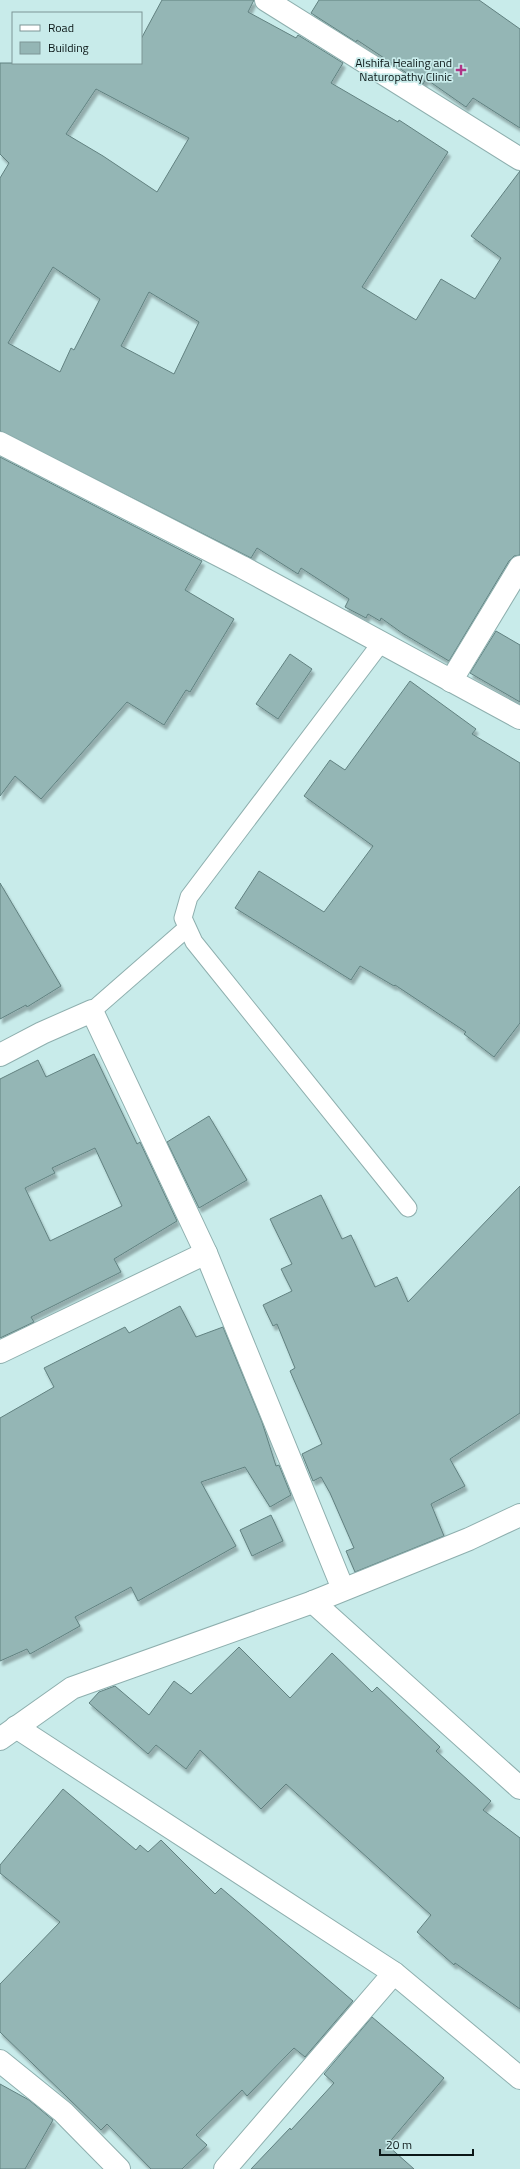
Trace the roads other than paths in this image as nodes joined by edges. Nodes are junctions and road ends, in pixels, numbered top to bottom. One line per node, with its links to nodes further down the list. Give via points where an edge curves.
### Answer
1 (266, 0): 2 (street)
2 (520, 159)
3 (0, 443): 5 (street, via 242,567)
4 (520, 567): 6 (street)
5 (381, 643): 6 (street); 8 (lane, via 189,897 183,918)
6 (451, 681): 7 (street)
7 (520, 718)
8 (187, 928): 9 (lane); 11 (lane, via 194,942)
9 (92, 1011): 10 (street, via 42,1032); 12 (street)
10 (0, 1055)
11 (408, 1208)
12 (206, 1253): 13 (street); 15 (street)
13 (0, 1352)
14 (520, 1515): 15 (street, via 469,1539)
15 (343, 1589): 16 (street)
16 (313, 1602): 17 (street, via 72,1688); 18 (street)
17 (8, 1733): 19 (street)
18 (520, 1788)
19 (394, 1974): 21 (street); 23 (street)
20 (0, 2061): 22 (street, via 64,2112)
21 (520, 2078)
22 (119, 2169)
23 (225, 2169)

